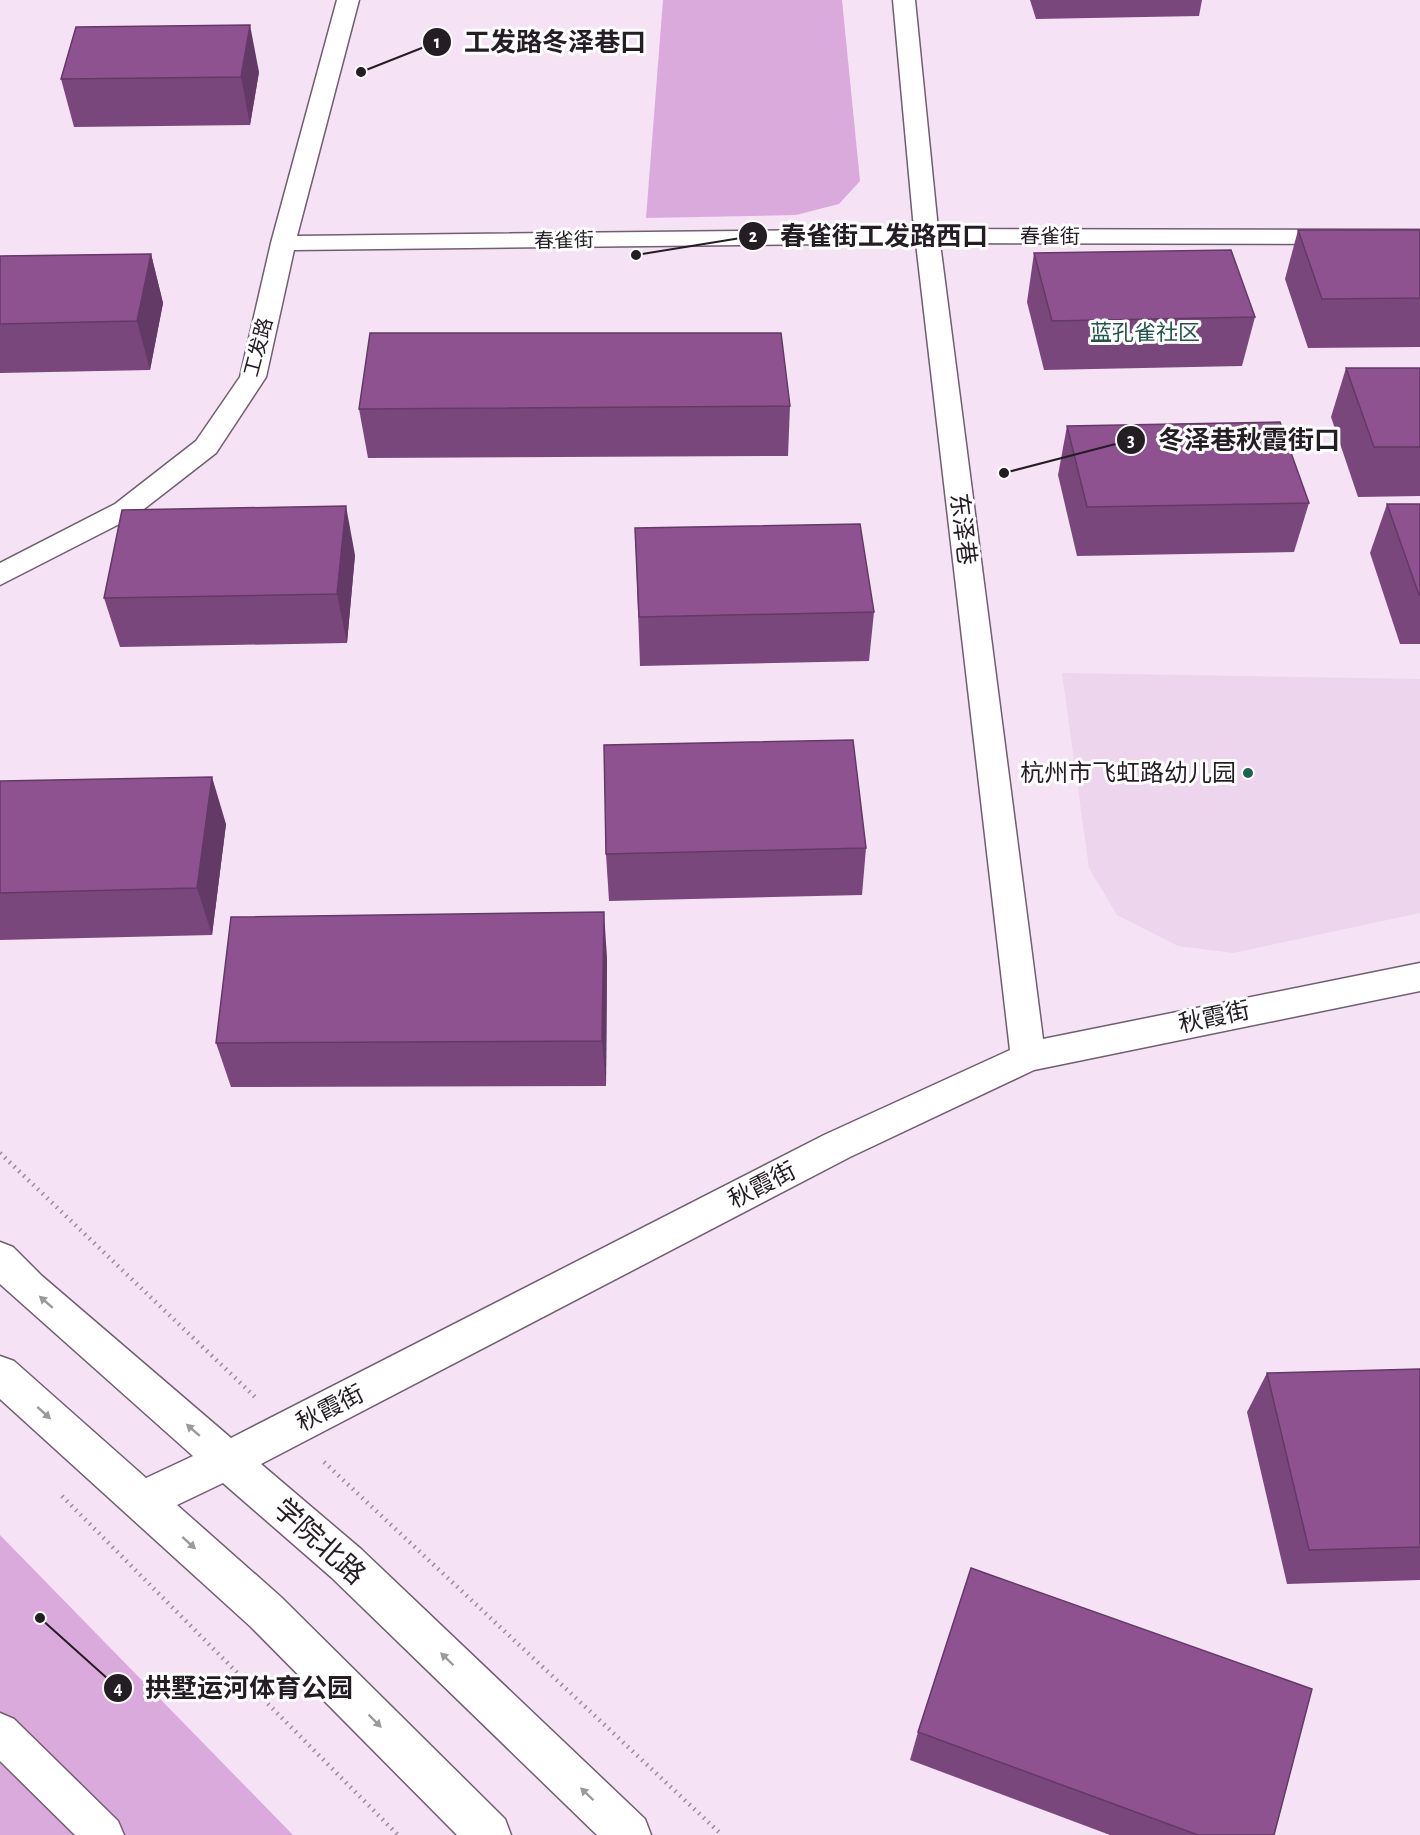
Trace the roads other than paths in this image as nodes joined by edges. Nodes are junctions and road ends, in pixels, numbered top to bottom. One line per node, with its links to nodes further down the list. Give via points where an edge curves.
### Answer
1 (348, 0): 5 (street, 工发路)
2 (904, 0): 3 (street, 东泽巷)
3 (927, 236): 4 (street, 春雀街); 5 (street, 春雀街); 8 (street, 东泽巷)
4 (1420, 237)
5 (283, 243): 6 (street, 工发路, via 253,377 206,447 125,510)
6 (0, 575)
7 (1420, 977): 8 (street, 秋霞街)
8 (1028, 1057): 11 (street, 秋霞街, via 837,1146)
9 (0, 1259): 11 (street, 学院北路, one-way to 9)
10 (0, 1374): 12 (street, one-way to 12)
11 (228, 1460): 12 (street, 秋霞街); 16 (street, 学院北路, one-way to 11, via 346,1563)
12 (142, 1501): 15 (street, one-way to 15, via 266,1612)
13 (0, 1732): 14 (lane)
14 (104, 1835)
15 (489, 1835)
16 (629, 1835)

